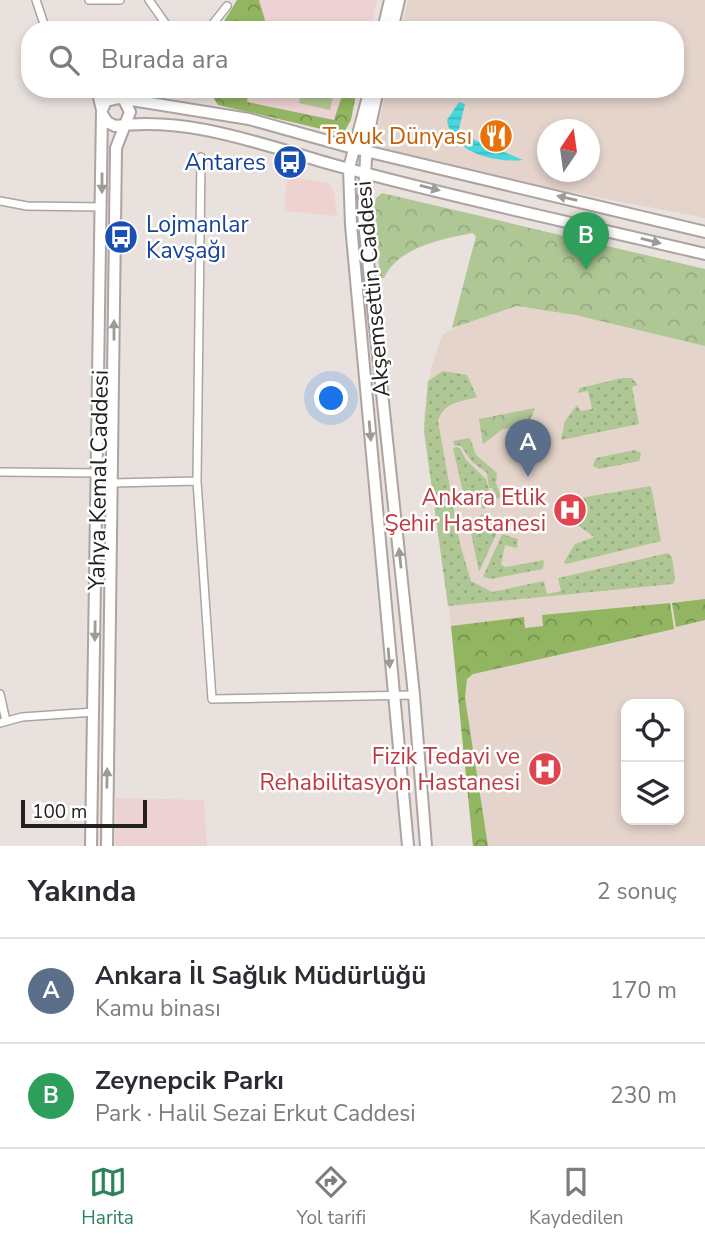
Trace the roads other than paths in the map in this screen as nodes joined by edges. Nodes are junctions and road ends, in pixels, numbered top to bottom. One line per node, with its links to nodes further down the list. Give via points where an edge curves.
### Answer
1 (36, 0): 8 (street)
2 (89, 0): 3 (street)
3 (120, 0)
4 (149, 0): 9 (street)
5 (390, 0): 11 (main road)
6 (399, 0): 12 (main road)
7 (227, 6): 10 (street)
8 (43, 21)
9 (164, 21)
10 (215, 21)
11 (385, 21)
12 (394, 21)
13 (99, 98): 19 (main road, Yahya Kemal Caddesi)
14 (112, 98): 19 (main road)
15 (122, 98): 20 (main road, via 130,111)
16 (135, 98): 21 (main road, via 249,120)
17 (368, 98): 21 (main road)
18 (376, 98): 22 (main road, via 367,140)
19 (102, 112): 20 (main road, via 110,125); 27 (main road, Yahya Kemal Caddesi, one-way to 27)
20 (124, 123): 24 (main road, via 213,130); 33 (main road, Yahya Kemal Caddesi, one-way to 20, via 116,148)
21 (353, 148): 22 (main road); 24 (main road)
22 (369, 152): 25 (main road); 28 (main road, one-way to 22)
23 (201, 157): 32 (street)
24 (349, 168): 25 (main road, Akşemsettin Caddesi); 36 (main road, Akşemsettin Caddesi, one-way to 36)
25 (364, 172): 29 (main road, one-way to 29); 35 (main road, Akşemsettin Caddesi, one-way to 25, via 366,254)
26 (0, 201): 27 (street)
27 (103, 207): 31 (main road, Yahya Kemal Caddesi)
28 (705, 232)
29 (705, 254)
30 (0, 472): 31 (street)
31 (98, 473): 33 (street); 37 (main road, Yahya Kemal Caddesi, one-way to 37)
32 (197, 481): 33 (street); 36 (street, via 212,699)
33 (113, 483): 40 (main road, Yahya Kemal Caddesi, one-way to 33)
34 (0, 694): 38 (street)
35 (414, 695): 36 (street); 42 (main road, Akşemsettin Caddesi)
36 (392, 696): 41 (main road, Akşemsettin Caddesi)
37 (94, 712): 38 (street); 39 (main road, Yahya Kemal Caddesi)
38 (3, 722)
39 (92, 846)
40 (107, 846)
41 (408, 846)
42 (426, 846)

